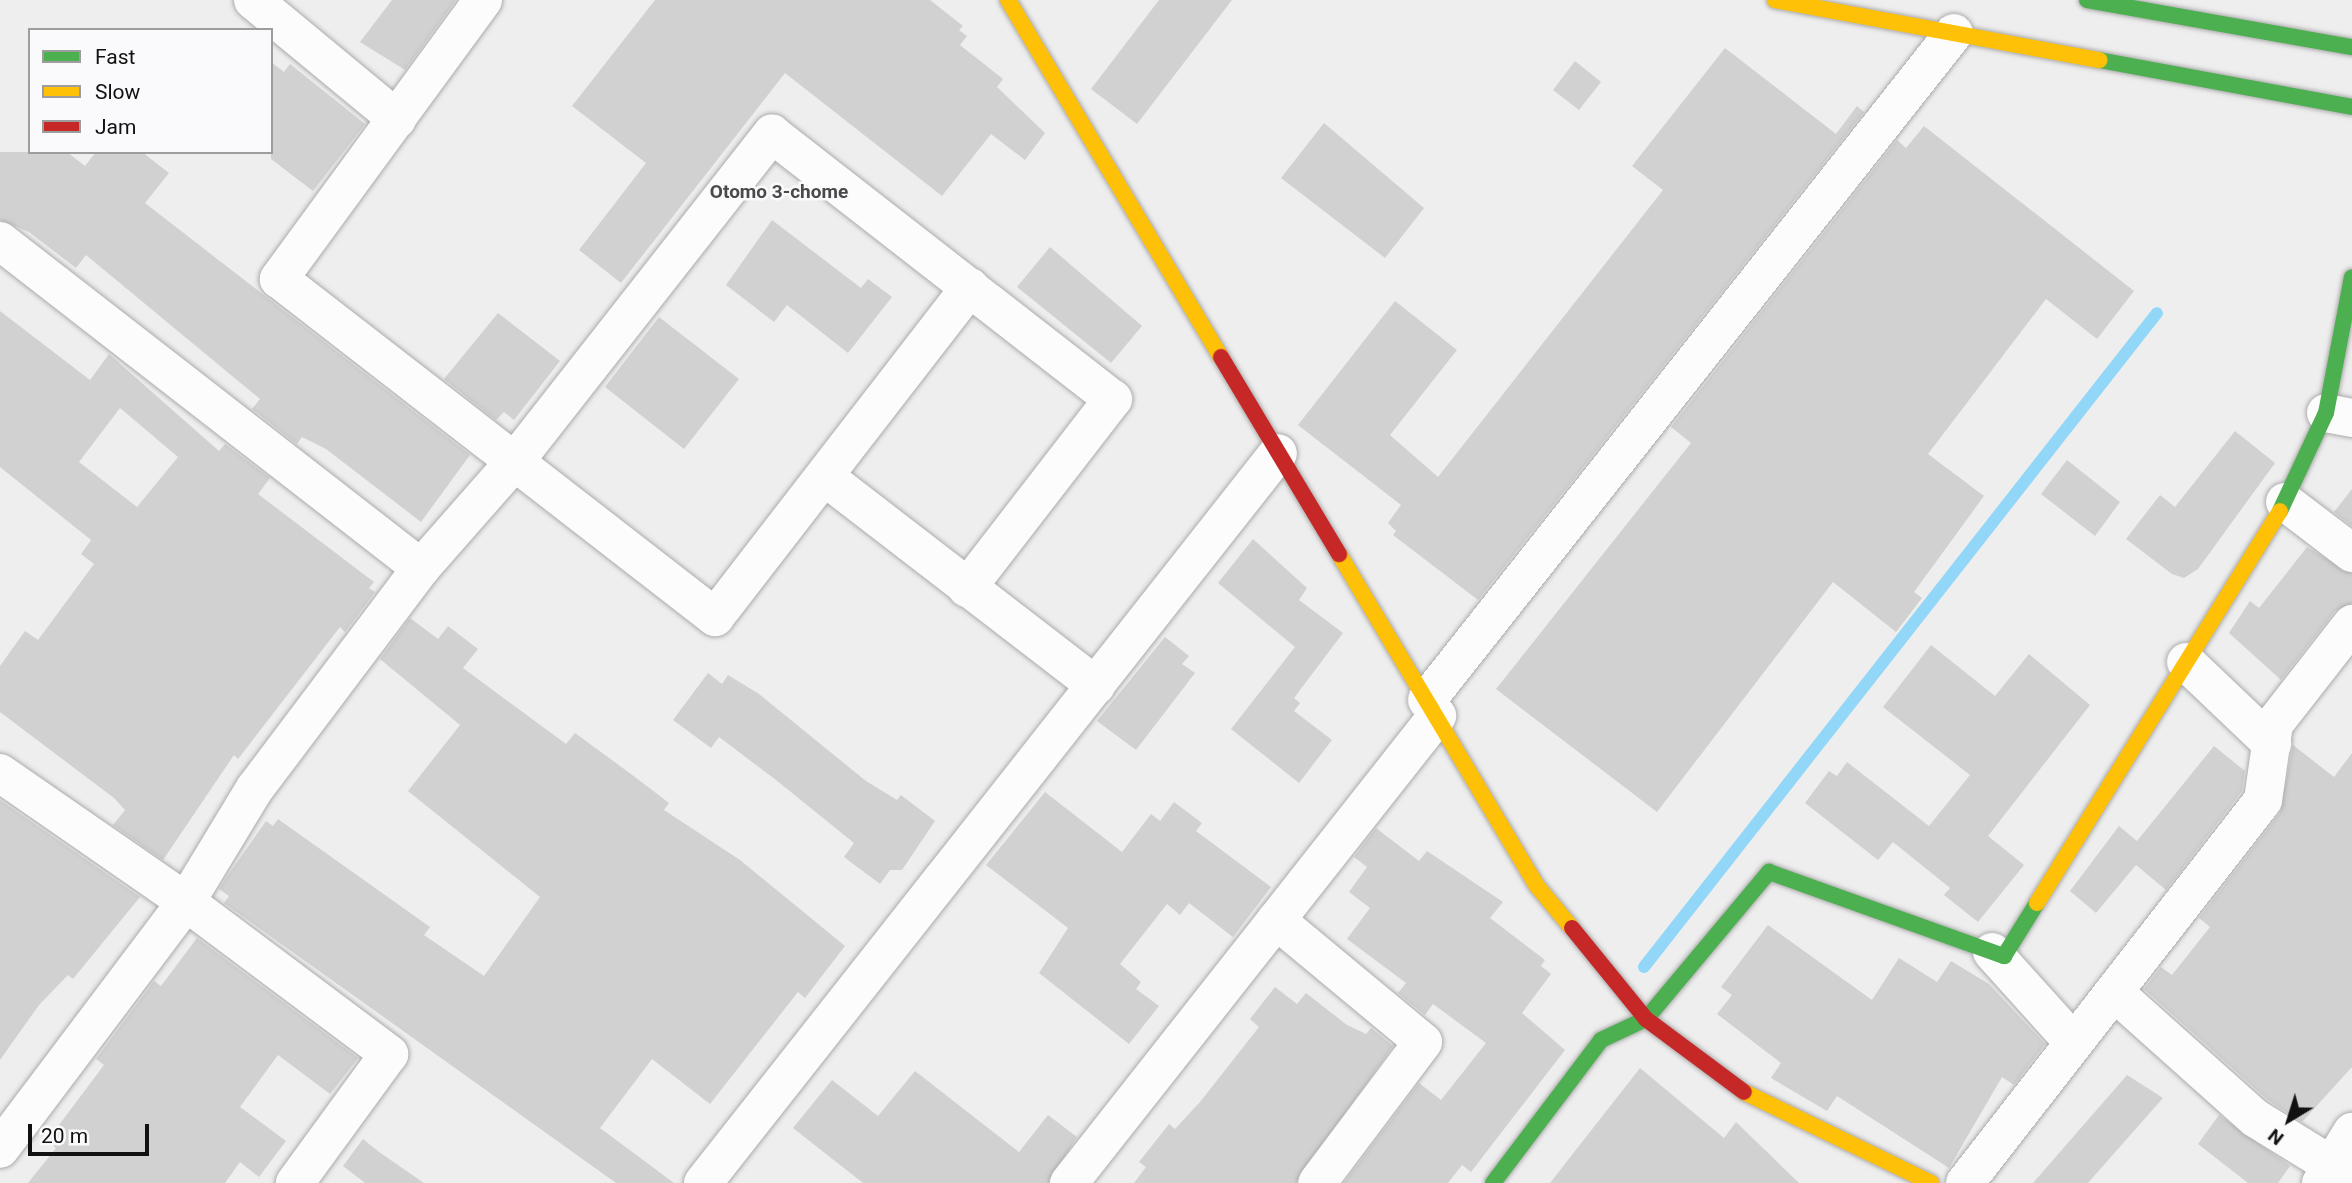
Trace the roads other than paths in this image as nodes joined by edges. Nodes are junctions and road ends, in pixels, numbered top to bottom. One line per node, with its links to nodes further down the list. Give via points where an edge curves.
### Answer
1 (253, 0): 9 (street)
2 (483, 0): 9 (street)
3 (1008, 0): 14 (street)
4 (1775, 0): 6 (street)
5 (2087, 0): 7 (street)
6 (1954, 33): 8 (street); 24 (street)
7 (2352, 47)
8 (2352, 107)
9 (397, 119): 15 (street, via 279,279)
10 (0, 241): 19 (street)
11 (2352, 276): 13 (street)
12 (970, 287): 15 (street, via 772,134); 16 (street); 20 (street, via 1114,399)
13 (2339, 415): 17 (street)
14 (1278, 453): 23 (street); 24 (street)
15 (516, 460): 16 (street, via 715,617); 19 (street)
16 (825, 477): 20 (street)
17 (2285, 502): 18 (street); 22 (street)
18 (2352, 553)
19 (421, 568): 27 (street, via 255,788)
20 (967, 589): 23 (street)
21 (2352, 624): 25 (street, via 2274,724)
22 (2186, 662): 25 (street); 29 (street, via 2004,956)
23 (1097, 686): 37 (street)
24 (1432, 708): 28 (street); 31 (street, via 1537,886)
25 (2272, 744): 30 (street, via 2263,800)
26 (0, 773): 27 (street)
27 (186, 902): 34 (street); 36 (street, via 389,1055)
28 (1276, 920): 38 (street); 39 (street, via 1423,1042)
29 (1993, 952): 31 (street, via 1769,872); 32 (street)
30 (2114, 992): 32 (street); 35 (street, via 2255,1118)
31 (1646, 1019): 40 (street, via 1601,1040); 41 (street, via 1763,1106)
32 (2074, 1043): 42 (street)
33 (2352, 1132): 35 (street)
34 (0, 1149)
35 (2335, 1176)
36 (295, 1183)
37 (703, 1183)
38 (1069, 1183)
39 (1317, 1183)
40 (1493, 1183)
41 (1931, 1183)
42 (1965, 1183)

